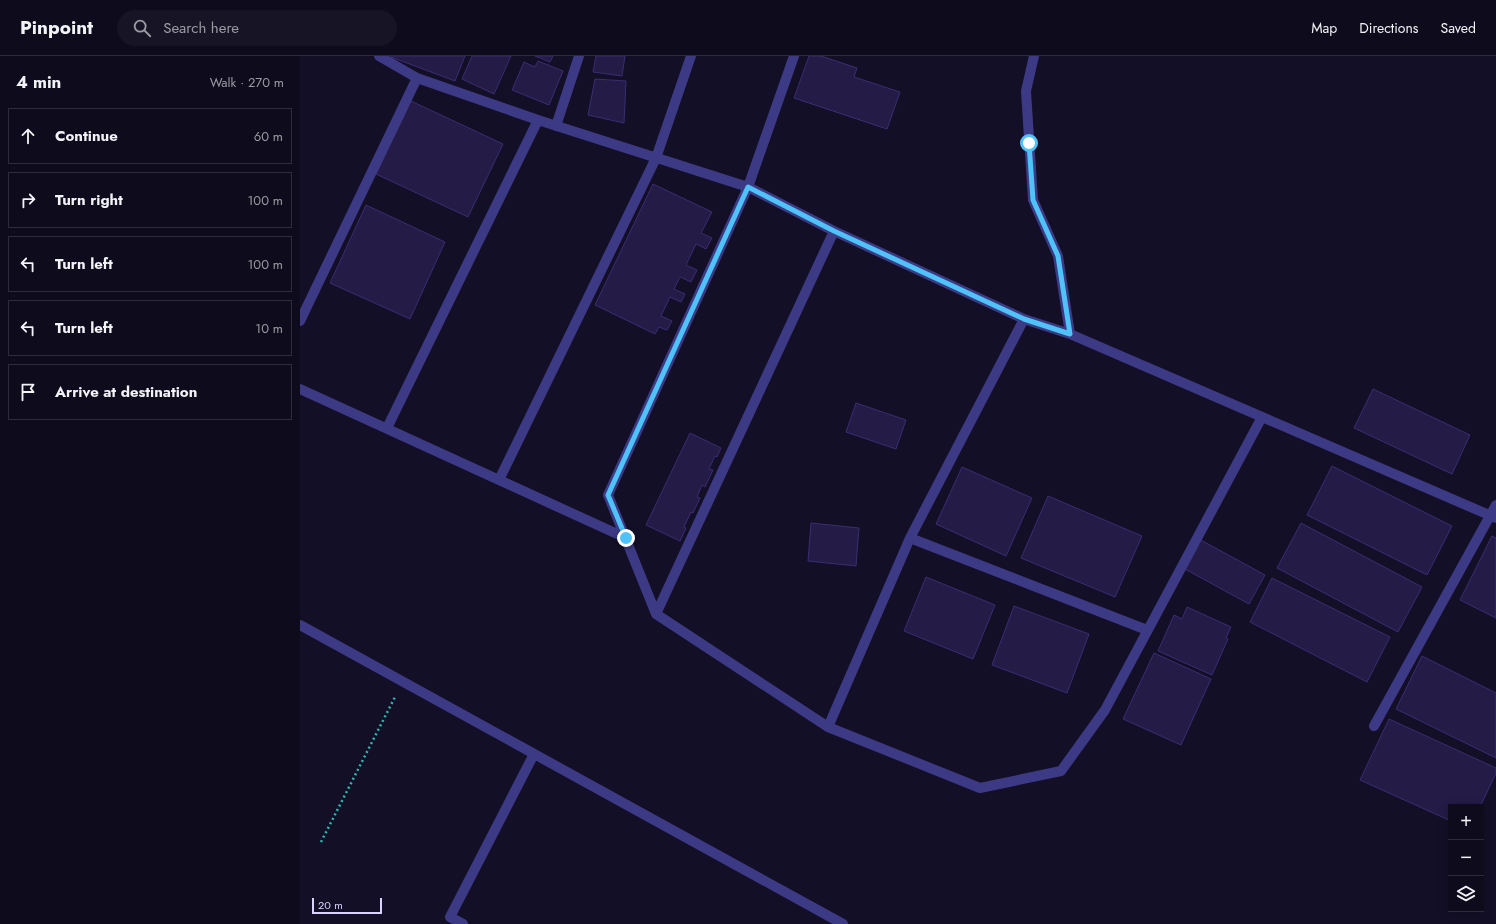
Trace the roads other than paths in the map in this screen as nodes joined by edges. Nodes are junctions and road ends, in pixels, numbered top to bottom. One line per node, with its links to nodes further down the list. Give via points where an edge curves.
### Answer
1 (381, 56): 6 (street)
2 (579, 56): 8 (street)
3 (691, 56): 9 (street)
4 (794, 56): 10 (street)
5 (1034, 56): 14 (street, via 1026,91 1033,200 1058,256)
6 (416, 78): 7 (street); 13 (street)
7 (538, 120): 8 (street); 17 (street)
8 (556, 126): 9 (street)
9 (656, 158): 10 (street); 18 (street)
10 (748, 187): 11 (street); 21 (street, via 608,495)
11 (834, 231): 12 (street); 23 (street)
12 (1024, 319): 14 (street); 22 (street)
13 (300, 321)
14 (1070, 334): 16 (street)
15 (300, 389): 17 (street)
16 (1262, 417): 20 (street); 25 (street)
17 (387, 428): 18 (street)
18 (499, 480): 21 (street)
19 (1496, 504): 20 (street)
20 (1493, 517): 27 (street)
21 (626, 538): 23 (street)
22 (910, 538): 25 (street); 26 (street)
23 (656, 614): 26 (street)
24 (300, 625): 28 (street)
25 (1147, 630): 26 (street, via 1106,710 1061,771 980,788)
26 (828, 726)
27 (1374, 726)
28 (534, 754): 29 (street, via 450,917); 30 (street)
29 (463, 924)
30 (843, 924)

